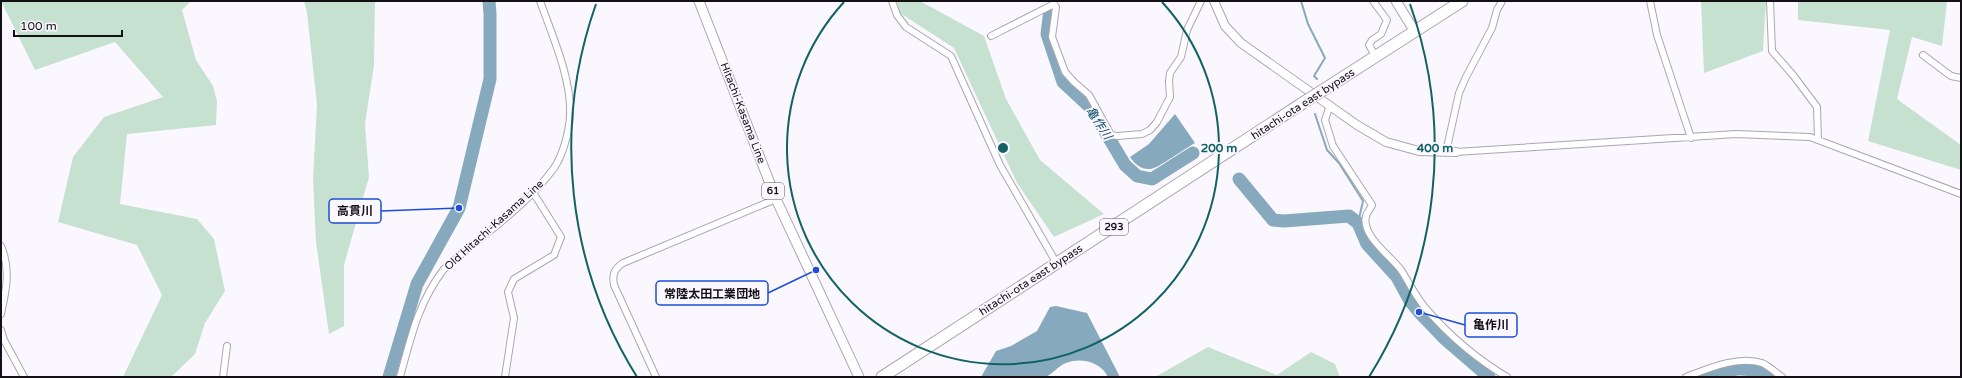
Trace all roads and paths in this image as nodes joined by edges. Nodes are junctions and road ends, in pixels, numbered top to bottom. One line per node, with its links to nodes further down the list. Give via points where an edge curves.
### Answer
1 (540, 1): 22 (street, Old Hitachi-Kasama Line, via 559,56 568,91 570,116 564,144 555,167)
2 (699, 1): 24 (main road, Hitachi-Kasama Line / 61)
3 (892, 1): 26 (street, via 897,15 906,27 951,56 1000,165)
4 (1201, 1): 13 (street, via 1187,30 1181,57 1170,73 1168,102 1154,126 1142,134 1111,135 1089,95 1065,72 1052,37 1056,7 1054,4)
5 (1214, 1): 17 (street, via 1225,26 1241,43)
6 (1373, 1): 15 (street, via 1387,20 1381,34 1369,45)
7 (1396, 1): 12 (main road)
8 (1462, 1): 12 (highway, hitachi-ota east bypass / 293)
9 (1502, 1): 20 (street, via 1492,28 1459,93)
10 (1650, 1): 18 (street, via 1657,35)
11 (1770, 1): 19 (street, via 1772,51 1818,107)
12 (1415, 32): 15 (highway, hitachi-ota east bypass / 293)
13 (991, 36)
14 (1923, 55): 16 (street, via 1951,76)
15 (1376, 57): 26 (highway, hitachi-ota east bypass / 293, bridge)
16 (1961, 78)
17 (1330, 105): 20 (street, via 1386,142 1419,150); 37 (street, via 1325,120 1333,146 1372,205 1366,216 1367,228 1383,252 1400,269 1427,311 1464,348)
18 (1691, 138): 19 (street, via 1736,134); 21 (street)
19 (1818, 139): 23 (street)
20 (1446, 152): 21 (street)
21 (1456, 152)
22 (532, 193): 32 (street, Old Hitachi-Kasama Line, via 444,269 432,284 422,303); 33 (street, via 561,238 554,255 514,279 508,292 514,318)
23 (1961, 194)
24 (776, 199): 34 (street, via 623,263 614,272 614,285); 35 (main road, Hitachi-Kasama Line / 61)
25 (1, 246): 27 (street, via 6,257 7,281)
26 (1057, 264): 36 (highway, hitachi-ota east bypass / 293)
27 (1, 314)
28 (1, 330): 30 (street)
29 (227, 346): 31 (street)
30 (24, 377)
31 (223, 377)
32 (400, 377)
33 (505, 377)
34 (656, 377)
35 (859, 377)
36 (882, 377)
37 (1507, 377)
38 (1686, 377): 39 (street, via 1712,366 1740,361 1762,363)
39 (1782, 377)

